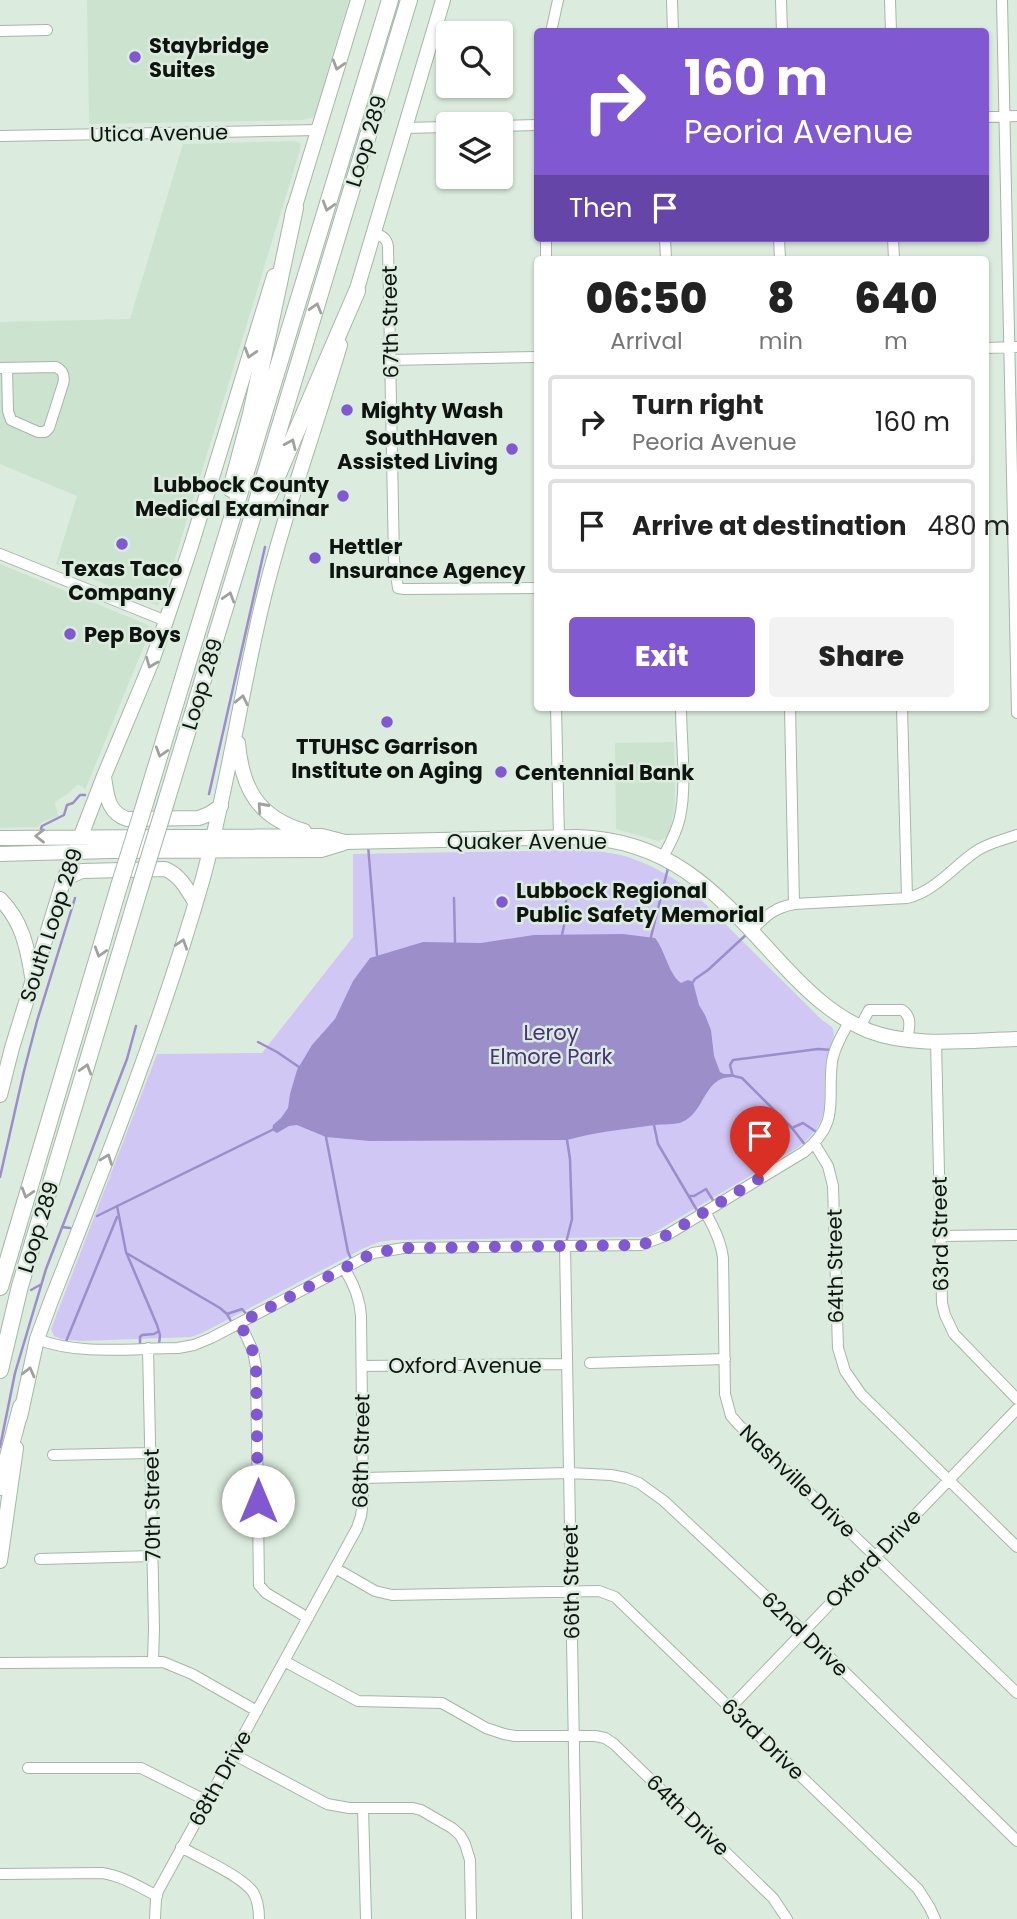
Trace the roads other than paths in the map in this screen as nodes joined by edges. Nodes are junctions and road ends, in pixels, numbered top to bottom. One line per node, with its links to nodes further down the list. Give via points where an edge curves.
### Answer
1 (358, 0): 23 (main road, South Loop 289, one-way to 23)
2 (390, 0): 35 (highway, Loop 289, one-way to 35)
3 (409, 0): 33 (highway, Loop 289, one-way to 3)
4 (443, 0): 22 (main road)
5 (558, 0): 10 (street)
6 (672, 0): 11 (street)
7 (781, 0): 12 (street)
8 (890, 0): 13 (street)
9 (1002, 0): 16 (street)
10 (552, 28)
11 (673, 28)
12 (782, 28)
13 (891, 28)
14 (47, 30): 15 (street)
15 (0, 31)
16 (1004, 116): 17 (street); 18 (street); 28 (street)
17 (1017, 116)
18 (989, 117)
19 (534, 125): 20 (street)
20 (513, 126)
21 (436, 127): 22 (street)
22 (404, 128): 26 (main road)
23 (319, 130): 24 (street, Utica Avenue); 25 (main road, South Loop 289)
24 (0, 136)
25 (295, 208): 35 (highway, via 251,414 222,521); 37 (main road, South Loop 289, one-way to 37)
26 (373, 232): 27 (main road); 31 (street, 67th Street, via 387,240 388,247)
27 (357, 291): 33 (highway, one-way to 27); 43 (main road, one-way to 27, via 273,562)
28 (1013, 347): 29 (street); 42 (street)
29 (989, 348)
30 (534, 357): 31 (street)
31 (390, 360): 36 (street, 67th Street, via 398,588)
32 (4, 368): 32 (street, via 11,420 45,432 63,373 56,367)
33 (243, 551): 84 (highway, Loop 289, one-way to 33, bridge, via 20,1286)
34 (0, 554): 37 (street)
35 (214, 581): 76 (highway, Loop 289, one-way to 76, bridge)
36 (534, 588)
37 (166, 621): 44 (main road, South Loop 289, one-way to 44)
38 (556, 711): 51 (street)
39 (681, 711): 56 (street, via 682,806)
40 (790, 711): 61 (street)
41 (902, 711): 58 (street)
42 (1017, 713)
43 (236, 730): 45 (main road); 49 (main road, one-way to 43, via 287,826 260,806 242,772)
44 (104, 776): 45 (main road, via 107,801 127,819 199,818); 48 (main road, South Loop 289)
45 (221, 806): 46 (main road)
46 (213, 835): 48 (main road, Quaker Avenue); 49 (main road, Quaker Avenue); 53 (main road)
47 (1017, 835): 58 (street, via 978,849 938,883)
48 (81, 836): 50 (main road, Quaker Avenue, one-way to 50); 54 (main road, South Loop 289)
49 (322, 836): 52 (main road, Quaker Avenue)
50 (0, 838)
51 (559, 838): 52 (main road, Quaker Avenue); 56 (main road, Quaker Avenue, via 611,840)
52 (345, 842): 53 (main road, Quaker Avenue, via 321,850)
53 (209, 852): 54 (main road, Quaker Avenue); 60 (main road)
54 (75, 853): 55 (main road, Quaker Avenue); 57 (main road, South Loop 289)
55 (0, 855)
56 (663, 857): 62 (main road, Quaker Avenue, via 711,890)
57 (62, 886): 60 (main road, via 68,877 82,871 165,869 180,878); 63 (main road, South Loop 289)
58 (907, 898): 61 (street)
59 (0, 899): 63 (main road, via 20,925)
60 (195, 902): 78 (main road, one-way to 60, via 142,1068)
61 (794, 904): 62 (street, via 779,906)
62 (751, 931): 64 (main road, Quaker Avenue, via 820,1002)
63 (33, 981): 68 (main road, South Loop 289)
64 (854, 1024): 65 (main road, Quaker Avenue); 65 (street, via 869,1010 902,1010 909,1018); 70 (street, via 834,1052 831,1112)
65 (907, 1040): 67 (main road, Quaker Avenue)
66 (1017, 1040): 67 (main road, Quaker Avenue)
67 (936, 1041): 73 (street, 63rd Street)
68 (6, 1046): 69 (main road, South Loop 289)
69 (0, 1095)
70 (814, 1143): 71 (street); 92 (street, 64th Street, via 828,1166 833,1186 841,1362 861,1394)
71 (705, 1212): 74 (street, via 641,1245); 80 (street, Nashville Drive, via 722,1246)
72 (1017, 1235): 73 (street)
73 (940, 1236): 85 (street, 63rd Street, via 942,1303 948,1323)
74 (565, 1246): 75 (street, via 404,1248 373,1253); 82 (street, 66th Street)
75 (344, 1268): 77 (street); 83 (street, 68th Street, via 360,1303)
76 (0, 1287)
77 (240, 1323): 79 (street, via 194,1345); 101 (street, via 256,1367 259,1585)
78 (37, 1339): 79 (street, via 81,1349); 86 (main road, one-way to 78)
79 (149, 1348): 88 (street, 70th Street)
80 (725, 1359): 81 (street); 95 (street, Nashville Drive, via 725,1394 731,1416)
81 (590, 1363)
82 (568, 1364): 83 (street, Oxford Avenue); 90 (street, 66th Street)
83 (362, 1366): 91 (street, 68th Street)
84 (0, 1370)
85 (1017, 1398)
86 (21, 1406): 93 (highway); 98 (main road)
87 (1017, 1409): 92 (street, Oxford Drive)
88 (151, 1453): 89 (street); 96 (street, 70th Street)
89 (54, 1455)
90 (569, 1474): 91 (street, 62nd Drive); 100 (street, 66th Street); 102 (street, 62nd Drive, via 626,1478 656,1494)
91 (363, 1478): 99 (street, 68th Street, via 362,1516)
92 (948, 1480): 94 (street, 64th Street); 95 (street, Oxford Drive)
93 (0, 1487)
94 (1017, 1548)
95 (876, 1555): 102 (street, Oxford Drive); 106 (street, Nashville Drive)
96 (153, 1556): 97 (street); 103 (street, 70th Street)
97 (40, 1559)
98 (0, 1561)
99 (335, 1568): 100 (street, 63rd Drive, via 375,1591 392,1595); 101 (street, 68th Street)
100 (571, 1591): 107 (street, 63rd Drive, via 599,1591 615,1597); 109 (street, 66th Street)
101 (308, 1618): 104 (street, 68th Street)
102 (803, 1632): 107 (street, Oxford Drive); 114 (street, 62nd Drive)
103 (153, 1661): 105 (street); 108 (street, via 176,1665)
104 (284, 1661): 108 (street, 68th Drive); 109 (street, 64th Drive, via 358,1701 442,1703 504,1734)
105 (0, 1663)
106 (1017, 1693)
107 (730, 1708): 124 (street, 63rd Drive, via 918,1889)
108 (257, 1711): 110 (street, 68th Drive)
109 (574, 1735): 122 (street, 66th Street); 123 (street, 64th Drive, via 595,1735 614,1744 773,1898)
110 (233, 1754): 112 (street, 68th Drive); 113 (street, via 327,1804)
111 (28, 1768): 112 (street, via 141,1768)
112 (207, 1801): 115 (street, 68th Drive)
113 (363, 1808): 120 (street); 121 (street, via 421,1810 460,1835 470,1860)
114 (1017, 1841)
115 (181, 1847): 117 (street, 68th Drive); 119 (street, via 247,1885 258,1903)
116 (0, 1874): 117 (street, via 113,1874)
117 (156, 1896): 118 (street)
118 (155, 1919)
119 (259, 1919)
120 (366, 1919)
121 (471, 1919)
122 (577, 1919)
123 (787, 1919)
124 (935, 1919)

